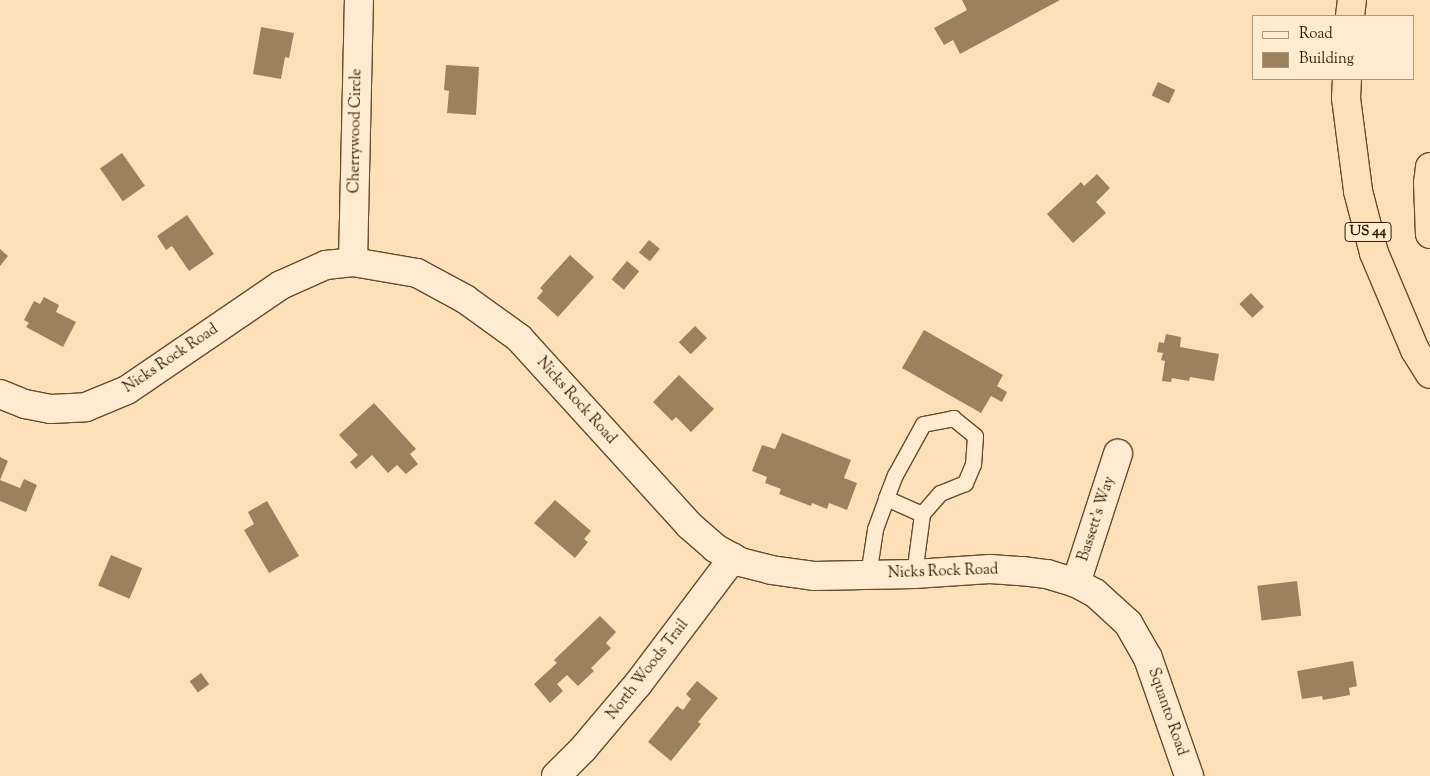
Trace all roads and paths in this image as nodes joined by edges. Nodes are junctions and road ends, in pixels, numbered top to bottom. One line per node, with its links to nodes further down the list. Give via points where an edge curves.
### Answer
1 (359, 0): 7 (street, Cherrywood Circle)
2 (1352, 0): 3 (highway)
3 (1350, 15)
4 (1346, 80): 8 (highway, US 44, via 1358,190 1374,253 1416,350)
5 (1430, 167): 6 (highway)
6 (1430, 234)
7 (352, 262): 9 (street, Nicks Rock Road, via 326,265 280,285 127,390 86,407 51,409 25,404); 13 (street, Nicks Rock Road, via 417,273 465,299 519,338 689,525 715,548)
8 (1430, 374)
9 (0, 394)
10 (1118, 454): 16 (street, Bassett's Way)
11 (886, 498): 12 (lane); 12 (lane, via 923,424 953,418 975,436 973,464 964,483 940,493); 15 (lane, via 875,529)
12 (922, 514): 14 (lane)
13 (733, 558): 15 (street, Nicks Rock Road, via 771,570 814,576); 18 (street, North Woods Trail, via 638,684 583,750)
14 (914, 574): 15 (street, Nicks Rock Road); 16 (street, Nicks Rock Road, via 990,569 1047,574)
15 (868, 575)
16 (1076, 583): 17 (street, Nicks Rock Road, via 1095,593 1128,622)
17 (1143, 649): 19 (street, Squanto Road)
18 (556, 776)
19 (1189, 776)

